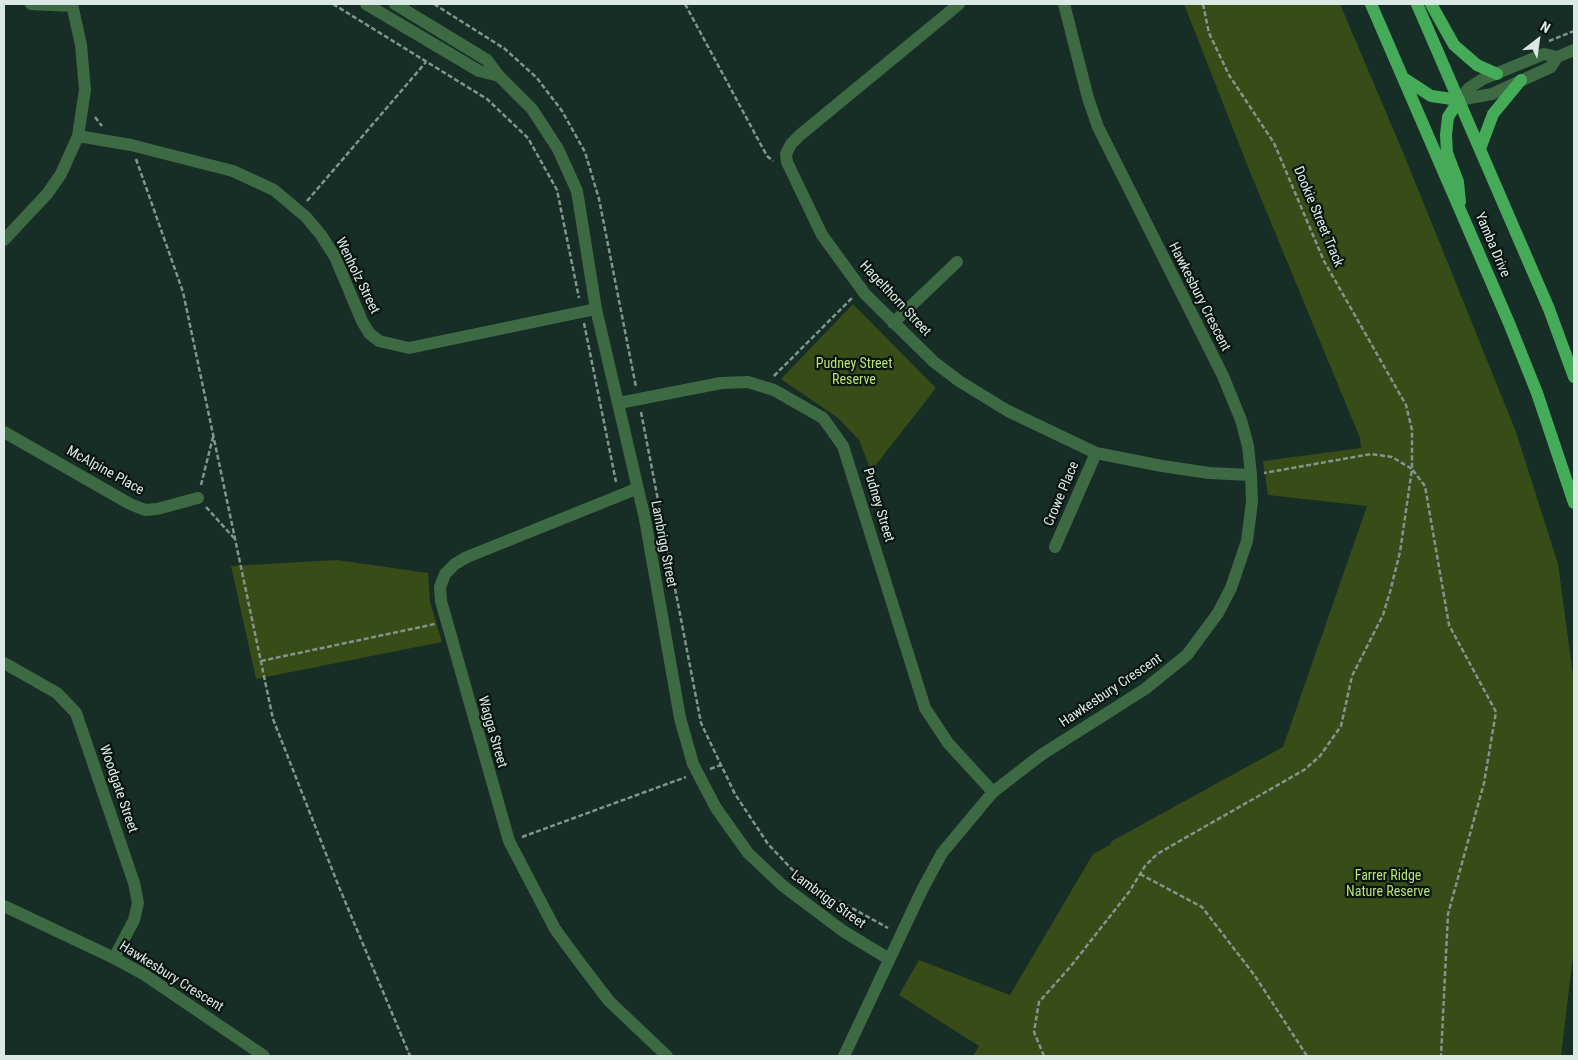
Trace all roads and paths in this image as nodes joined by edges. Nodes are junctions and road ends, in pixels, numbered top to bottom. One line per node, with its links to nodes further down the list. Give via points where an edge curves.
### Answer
1 (32, 4): 12 (street)
2 (332, 4): 15 (path)
3 (366, 4): 17 (street, Lambrigg Street, via 479,71)
4 (395, 4): 17 (street, Lambrigg Street, via 487,60)
5 (434, 4): 38 (path, via 505,49 537,78 562,112 584,152 599,199)
6 (959, 4): 30 (street, Hagelthorn Street, via 800,135 786,154 822,235)
7 (1064, 4): 43 (street, Hawkesbury Crescent, via 1098,127 1235,401 1248,446)
8 (1203, 4): 42 (path, Dookie Street Track, via 1210,33 1229,75 1274,143 1324,261 1399,391 1412,430)
9 (1371, 4): 18 (main road, Yamba Drive)
10 (1417, 4): 20 (main road, Yamba Drive)
11 (1431, 4): 16 (main road, via 1454,45 1477,65)
12 (72, 5): 23 (street, via 81,45 85,90)
13 (1574, 50): 14 (street)
14 (1557, 57): 16 (street, via 1544,54); 19 (street, via 1551,66)
15 (426, 62): 26 (path); 32 (path, via 487,99 528,138 558,190)
16 (1497, 74): 20 (street, via 1482,79)
17 (498, 76): 31 (street, Lambrigg Street, via 532,109 558,149 578,191)
18 (1402, 77): 20 (main road, via 1430,96); 27 (main road, Yamba Drive)
19 (1521, 80): 20 (street, via 1492,94); 25 (main road, via 1493,114)
20 (1459, 100): 25 (main road, Yamba Drive); 27 (main road, via 1448,117 1446,135 1447,153 1458,182)
21 (94, 108): 22 (path, via 95,118)
22 (105, 129)
23 (78, 136): 24 (street, Wenholz Street); 28 (street, via 48,194)
24 (131, 145): 26 (street, Wenholz Street, via 233,170 274,190); 50 (path, via 183,292)
25 (1480, 149): 34 (main road, Yamba Drive, via 1549,309)
26 (299, 211): 32 (street, Wenholz Street, via 321,235 335,257 362,321 380,341 409,348)
27 (1461, 212): 47 (main road, Yamba Drive, via 1537,393)
28 (4, 240)
29 (957, 262): 33 (street)
30 (861, 289): 33 (street, Hagelthorn Street); 35 (path)
31 (596, 309): 32 (street, Wenholz Street); 39 (street, Lambrigg Street)
32 (582, 312): 37 (path)
33 (893, 323): 41 (street, Hagelthorn Street, via 959,381 1008,411)
34 (1574, 377)
35 (764, 385): 38 (street, Pudney Street, via 721,383); 54 (street, Pudney Street, via 823,418 843,446 926,708 948,743)
36 (644, 386): 38 (path)
37 (598, 392): 39 (path); 45 (path)
38 (637, 393): 39 (street, Pudney Street); 39 (path); 52 (path, via 702,723)
39 (617, 396): 44 (street, Lambrigg Street)
40 (4, 432): 46 (street, McAlpine Place, via 145,510)
41 (1096, 453): 43 (street, Hagelthorn Street, via 1172,468); 48 (street, Crowe Place)
42 (1412, 469): 43 (path, via 1392,457 1371,454); 56 (path, Dookie Street Track, via 1400,552 1388,598 1379,624 1352,676 1336,737 1304,770 1157,854); 67 (path, via 1424,486 1449,624 1496,712 1484,783 1448,914)
43 (1250, 475): 54 (street, Hawkesbury Crescent, via 1252,507 1248,541 1231,588 1202,638 1167,673 1041,755)
44 (636, 489): 45 (street, Wagga Street); 53 (street, Lambrigg Street, via 645,519 680,718)
45 (619, 496): 49 (street, Wagga Street, via 467,556 455,564 445,574 440,587)
46 (198, 498)
47 (1574, 503)
48 (1055, 547)
49 (446, 622): 50 (path); 55 (street, Wagga Street)
50 (261, 661): 62 (path, via 273,720)
51 (4, 663): 59 (street, Woodgate Street, via 57,693 76,713 138,903 134,920)
52 (721, 765): 53 (path); 58 (path, via 768,844 803,881 888,929)
53 (698, 773): 55 (path); 60 (street, Lambrigg Street, via 716,808 748,853 782,886 843,931)
54 (993, 792): 60 (street, Hawkesbury Crescent, via 942,853)
55 (509, 841): 63 (street, Wagga Street, via 555,929 609,1001)
56 (1140, 874): 65 (path, Dookie Street Track, via 1071,966 1039,1002 1034,1032); 66 (path, via 1202,907 1255,976)
57 (4, 906): 59 (street, Hawkesbury Crescent)
58 (892, 925)
59 (114, 958): 61 (street, Hawkesbury Crescent, via 145,975)
60 (889, 959): 64 (street, Hawkesbury Crescent)
61 (264, 1056)
62 (410, 1056)
63 (667, 1056)
64 (844, 1056)
65 (1044, 1056)
66 (1307, 1056)
67 (1441, 1056)

